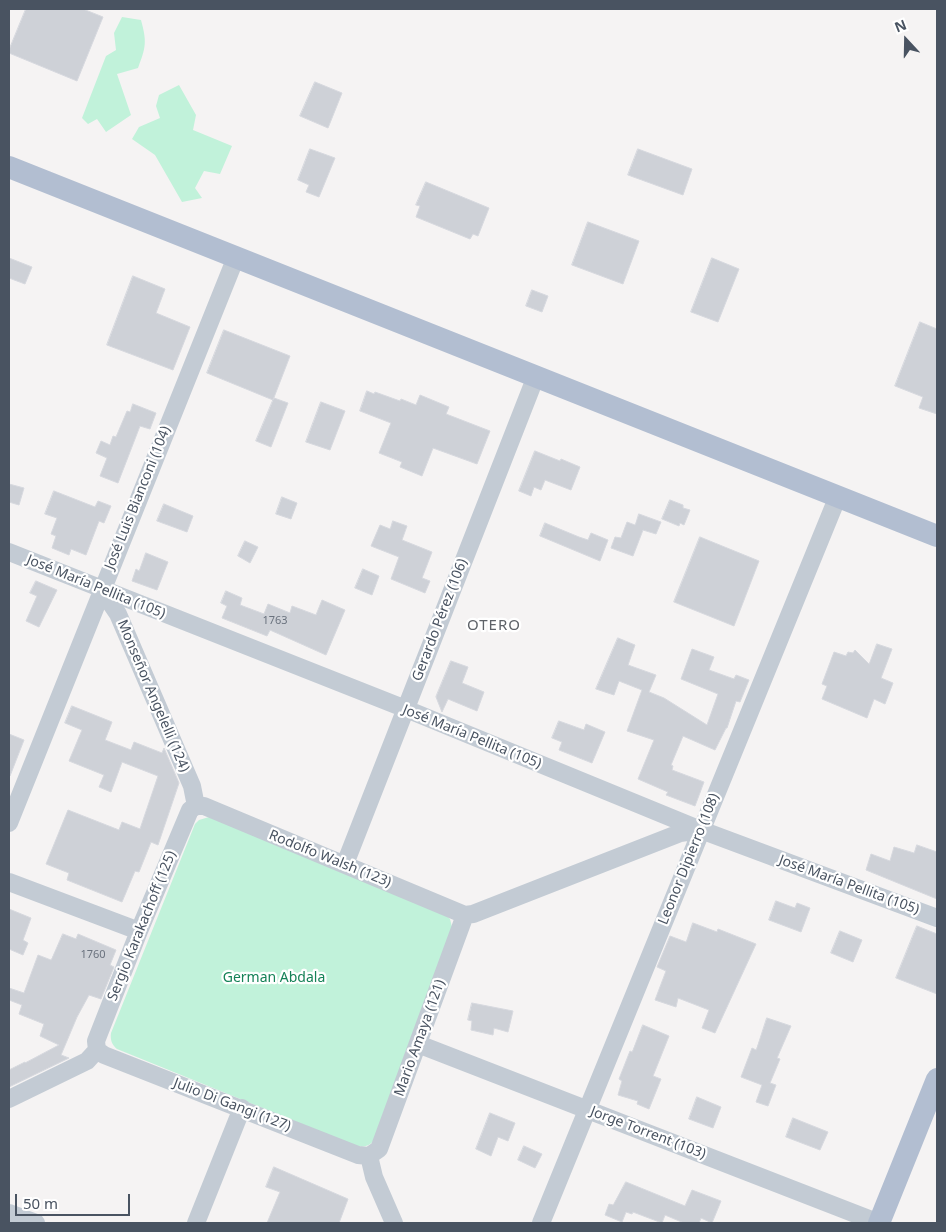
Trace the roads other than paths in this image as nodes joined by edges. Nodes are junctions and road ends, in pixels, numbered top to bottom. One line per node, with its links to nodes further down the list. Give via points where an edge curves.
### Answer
1 (9, 166): 2 (main road)
2 (236, 257): 3 (main road); 7 (street, José Luis Bianconi (104))
3 (536, 376): 4 (main road); 8 (street, Gerardo Pérez (106))
4 (838, 496): 5 (main road); 11 (street, Leonor Dipierro (108))
5 (937, 536)
6 (9, 552): 7 (street, José María Pellita (105))
7 (101, 589): 8 (street, José María Pellita (105)); 9 (street, Monseñor Angelelli (124), via 118,614 192,786); 10 (street, José Luis Bianconi (104))
8 (406, 709): 11 (street, José María Pellita (105)); 12 (street, Gerardo Pérez (106))
9 (196, 806): 12 (street, Rodolfo Walsh (123), via 204,806); 16 (street, Sergio Karakachoff (125), via 190,810)
10 (9, 823)
11 (701, 830): 14 (street, via 680,834); 15 (street, José María Pellita (105)); 22 (street, Leonor Dipierro (108))
12 (345, 864): 14 (street, Rodolfo Walsh (123))
13 (9, 882): 16 (street)
14 (464, 915): 17 (street, Mario Amaya (121))
15 (937, 918)
16 (139, 931): 18 (street, Sergio Karakachoff (125), via 96,1041)
17 (418, 1044): 22 (street, Jorge Torrent (103)); 23 (street, Mario Amaya (121), via 379,1150)
18 (97, 1050): 20 (street, via 87,1061); 21 (street, Julio Di Gangi (127))
19 (937, 1079): 29 (main road)
20 (9, 1099)
21 (242, 1108): 23 (street, Julio Di Gangi (127), via 358,1155); 26 (street)
22 (586, 1109): 28 (street, Leonor Dipierro (108)); 29 (street, Jorge Torrent (103))
23 (369, 1156): 27 (street, via 374,1177)
24 (9, 1213): 25 (street)
25 (36, 1223)
26 (196, 1223)
27 (394, 1223)
28 (541, 1223)
29 (879, 1223)

